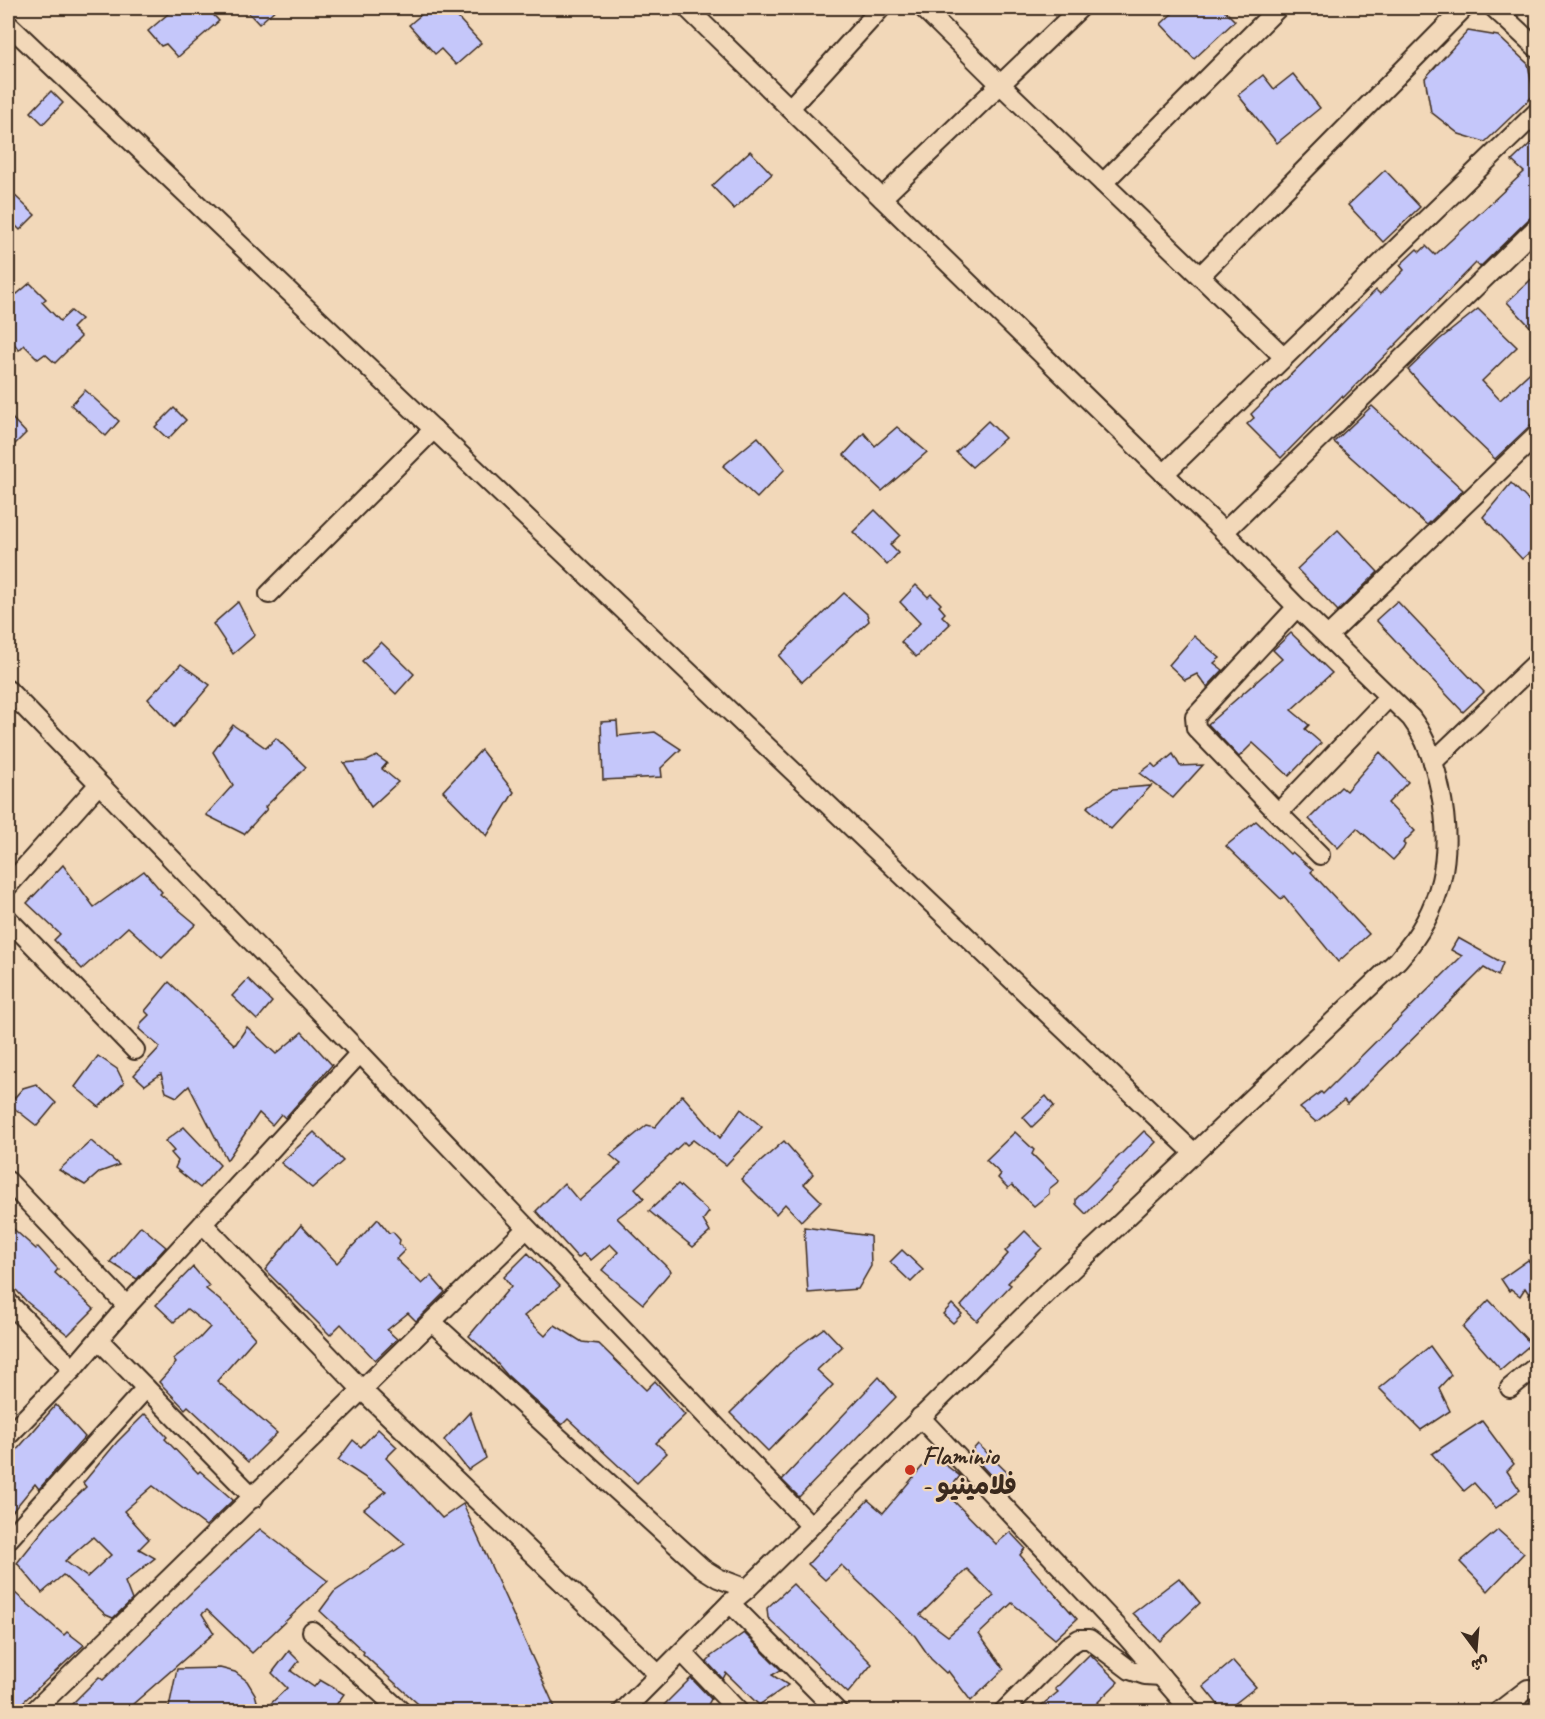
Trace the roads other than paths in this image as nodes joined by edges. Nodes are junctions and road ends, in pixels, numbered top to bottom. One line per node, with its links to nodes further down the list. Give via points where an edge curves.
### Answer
1 (687, 8): 11 (street)
2 (882, 8): 11 (street)
3 (923, 8): 10 (street)
4 (1080, 8): 10 (street)
5 (1278, 8): 13 (street)
6 (1464, 8): 16 (street)
7 (1494, 8): 9 (street)
8 (8, 24): 18 (street)
9 (1538, 49)
10 (1000, 84): 13 (street); 14 (street)
11 (790, 108): 14 (street)
12 (1538, 111): 17 (street)
13 (1103, 183): 16 (street)
14 (882, 198): 20 (street)
15 (1538, 226): 21 (street)
16 (1200, 276): 17 (street)
17 (1284, 357): 20 (street)
18 (434, 429): 22 (street); 36 (street)
19 (1538, 434): 24 (street)
20 (1164, 474): 21 (street)
21 (1224, 532): 23 (street)
22 (270, 594)
23 (1297, 607): 24 (street); 30 (street, via 1195,717 1196,728)
24 (1328, 636): 27 (street)
25 (1538, 661): 28 (street)
26 (8, 690): 29 (street)
27 (1389, 698): 28 (street, via 1416,724); 30 (street)
28 (1433, 762): 36 (street, via 1445,822 1445,862 1439,890 1417,937 1376,981)
29 (98, 785): 32 (street); 35 (street)
30 (1278, 813): 31 (street)
31 (1320, 855)
32 (8, 886)
33 (8, 919): 34 (street)
34 (135, 1050)
35 (360, 1053): 38 (street); 39 (street)
36 (1194, 1153): 49 (street)
37 (8, 1181): 41 (street)
38 (203, 1224): 41 (street); 48 (street)
39 (526, 1229): 42 (street); 52 (street)
40 (8, 1302): 45 (street)
41 (127, 1305): 43 (street)
42 (432, 1322): 48 (street); 54 (street, via 702,1568)
43 (99, 1340): 45 (street); 46 (street)
44 (1538, 1365): 47 (street)
45 (73, 1370): 50 (street)
46 (146, 1388): 51 (street); 53 (street)
47 (1510, 1388)
48 (363, 1391): 51 (street); 58 (street)
49 (920, 1417): 52 (street); 59 (street)
50 (8, 1436)
51 (254, 1498): 61 (street)
52 (810, 1526): 54 (street)
53 (8, 1540)
54 (747, 1589): 55 (street)
55 (730, 1603): 57 (street); 66 (street)
56 (312, 1630): 63 (street)
57 (683, 1653): 58 (street); 65 (street)
58 (659, 1675): 64 (street)
59 (1161, 1676): 62 (street); 67 (street, via 1130,1670 1089,1639 1079,1639)
60 (1528, 1689): 68 (street)
61 (37, 1710)
62 (1189, 1710)
63 (402, 1712)
64 (622, 1712)
65 (739, 1712)
66 (838, 1712)
67 (1003, 1712)
68 (1498, 1712)

